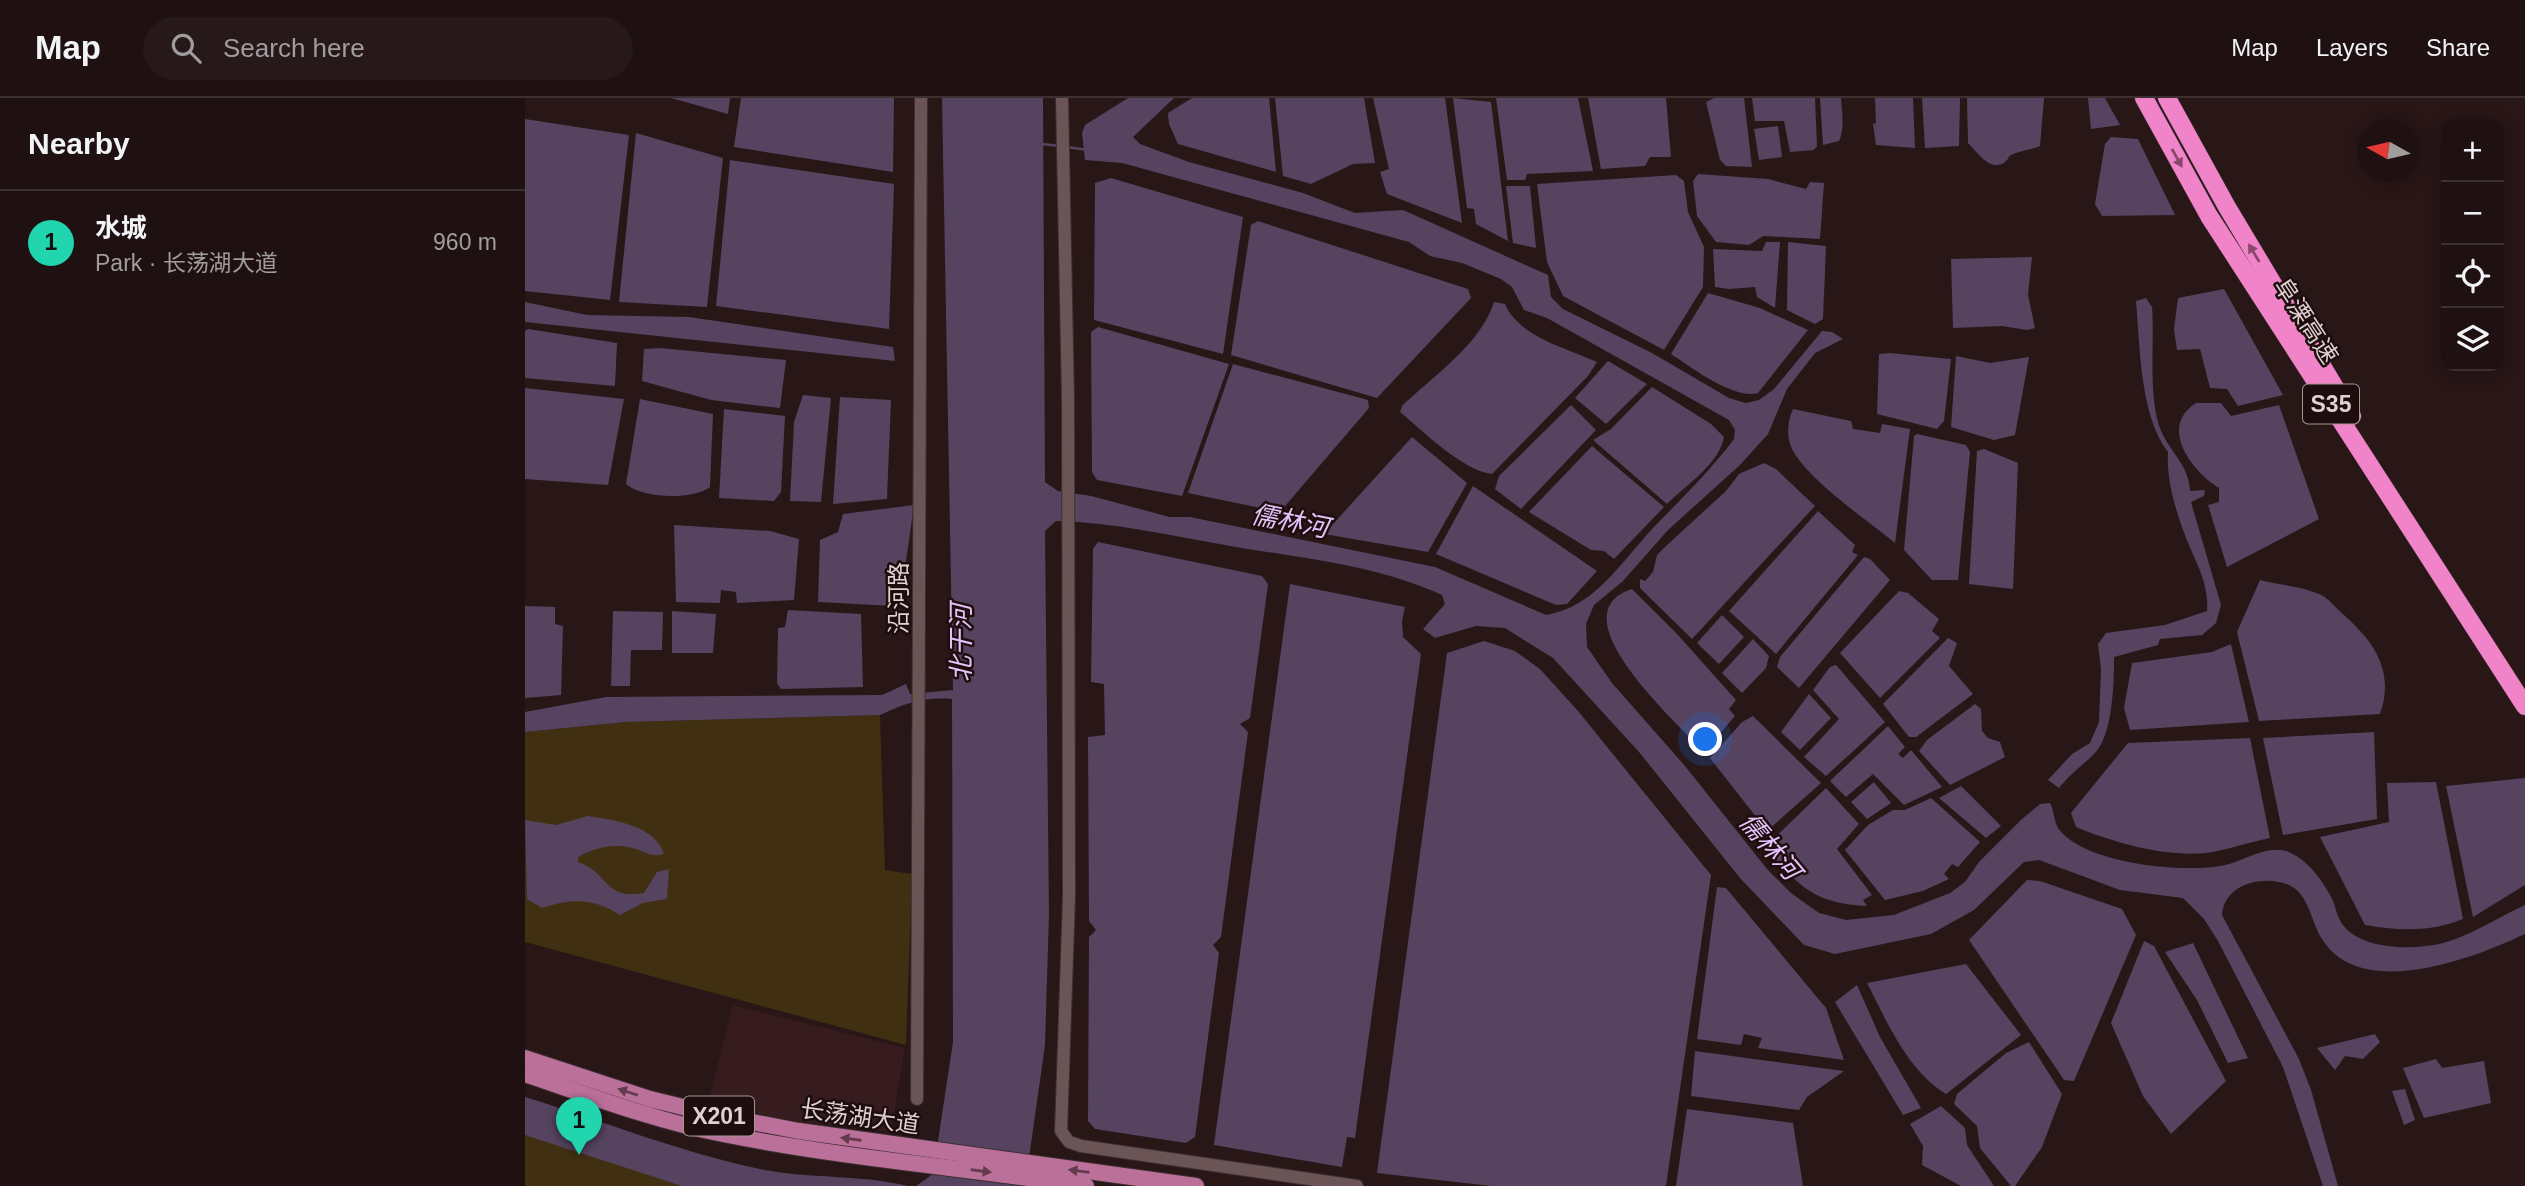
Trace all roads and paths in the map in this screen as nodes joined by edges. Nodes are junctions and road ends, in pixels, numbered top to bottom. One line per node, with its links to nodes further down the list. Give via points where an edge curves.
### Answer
1 (921, 98): 9 (street, 沿河路)
2 (1062, 98): 14 (street, via 1069,897 1061,1131 1069,1142 1081,1146)
3 (2144, 98): 6 (highway, 阜溧高速 / S35, one-way to 6, via 2209,216)
4 (2167, 98): 5 (highway, 阜溧高速 / S35, one-way to 4, via 2390,480)
5 (2525, 684)
6 (2525, 706)
7 (525, 1058): 10 (main road, 长荡湖大道 / X201, one-way to 7, via 650,1099)
8 (525, 1074): 10 (main road, 长荡湖大道 / X201, via 720,1133 829,1153)
9 (917, 1099)
10 (916, 1155): 11 (main road, 长荡湖大道 / X201)
11 (1048, 1174): 12 (main road, 长荡湖大道 / X201); 13 (main road, 长荡湖大道 / X201, one-way to 11)
12 (1086, 1186)
13 (1196, 1186)
14 (1357, 1186)

